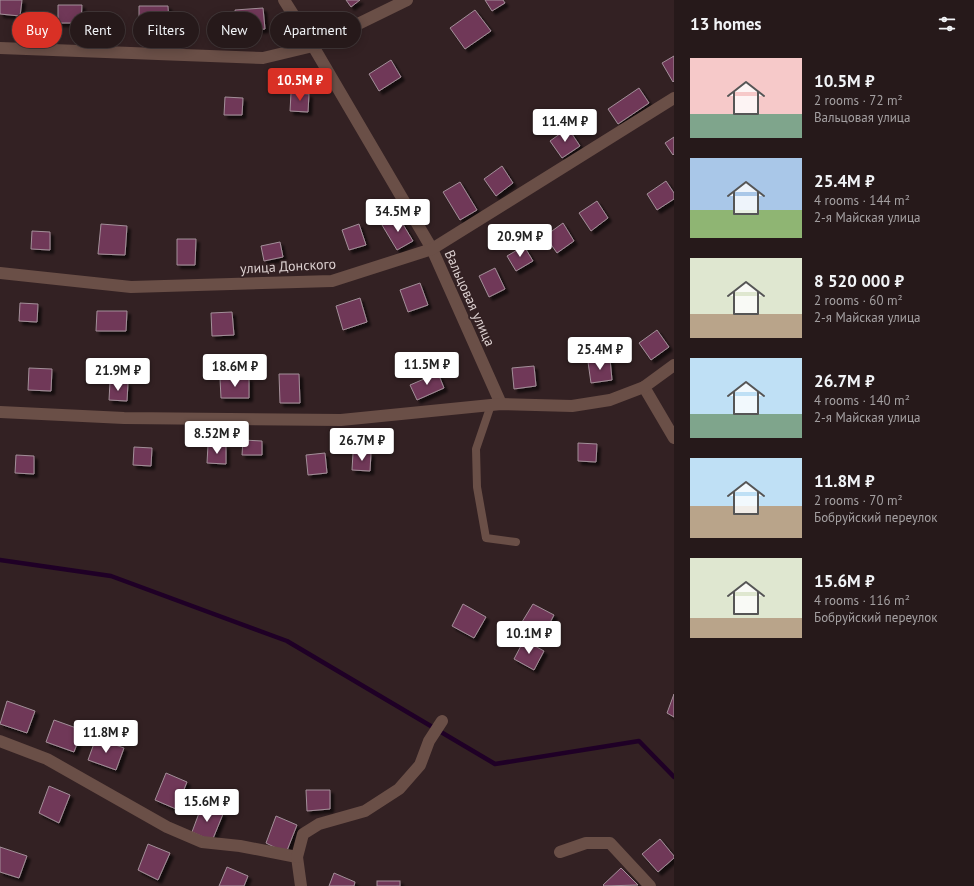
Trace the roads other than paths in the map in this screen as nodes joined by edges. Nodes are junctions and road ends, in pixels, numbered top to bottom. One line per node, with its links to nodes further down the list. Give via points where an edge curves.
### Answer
1 (284, 0): 3 (street, Вальцовая улица)
2 (407, 0): 4 (street)
3 (292, 12)
4 (361, 23)
5 (0, 48): 6 (street, via 263,58)
6 (306, 48)
7 (315, 48): 9 (street, Вальцовая улица)
8 (674, 98): 9 (street, улица Донского)
9 (432, 249): 10 (street, улица Донского, via 332,281 131,287); 13 (street, Вальцовая улица)
10 (0, 273)
11 (674, 365): 12 (street)
12 (644, 387): 13 (street, via 610,400 572,406); 15 (street)
13 (496, 405): 14 (street, via 340,420 124,418); 16 (lane, via 476,449 477,487 486,538)
14 (0, 412)
15 (674, 438)
16 (516, 542)
17 (442, 721): 20 (street, via 429,741 420,765 399,789 365,811 319,824 303,834)
18 (0, 741): 20 (street, via 47,758 167,827 202,842)
19 (560, 852): 22 (street, via 586,843 610,843)
20 (297, 857): 21 (street)
21 (301, 886)
22 (650, 886)

